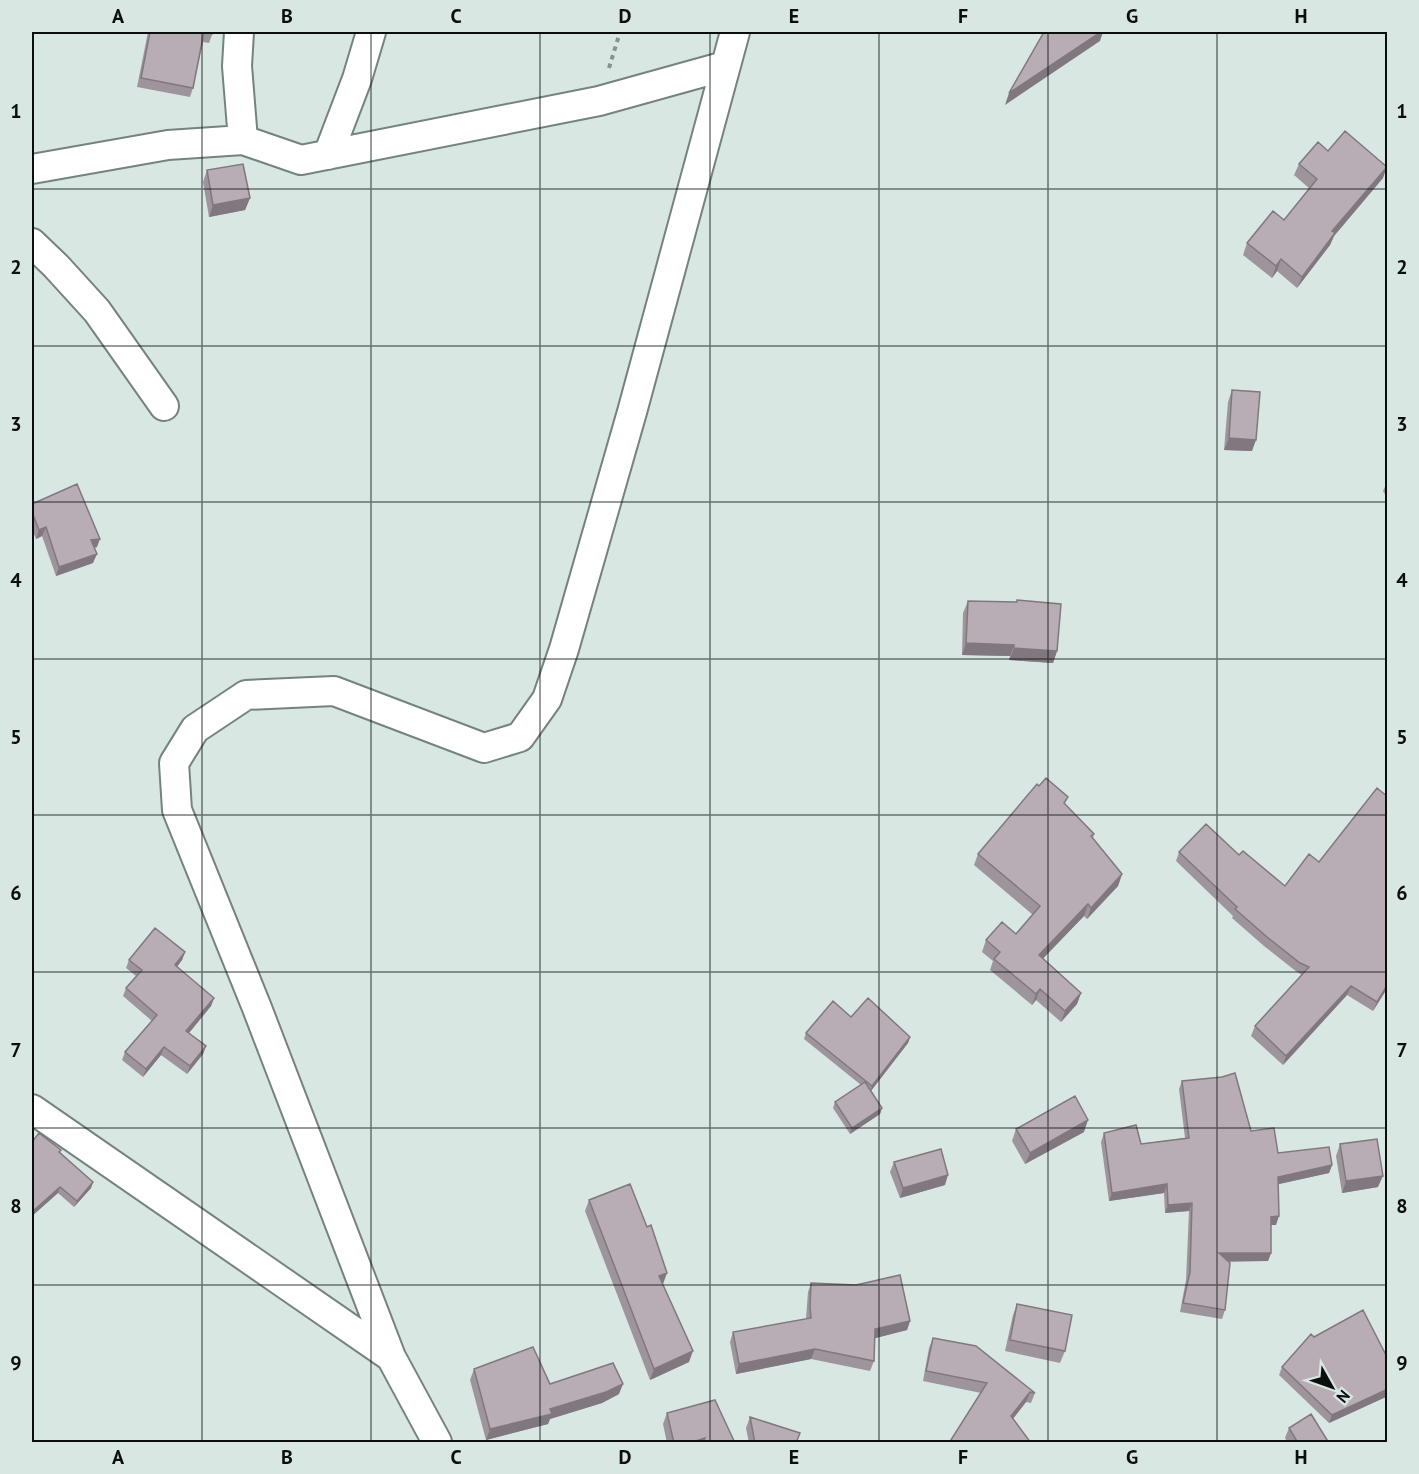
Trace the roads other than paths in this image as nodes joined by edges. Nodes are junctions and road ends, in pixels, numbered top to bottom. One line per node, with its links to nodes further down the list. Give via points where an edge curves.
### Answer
1 (239, 32): 5 (street, via 237,66)
2 (370, 32): 6 (street)
3 (735, 32): 4 (street)
4 (725, 66): 6 (street, via 599,101); 11 (street, via 564,649 547,699 520,737 484,748 334,691 246,695 195,729 174,763 177,810)
5 (243, 140): 6 (street, via 300,160); 7 (street, via 168,145)
6 (328, 155)
7 (32, 168)
8 (32, 243): 9 (street, via 97,311)
9 (164, 406)
10 (32, 1109): 11 (street)
11 (391, 1357): 12 (street)
12 (436, 1443)

